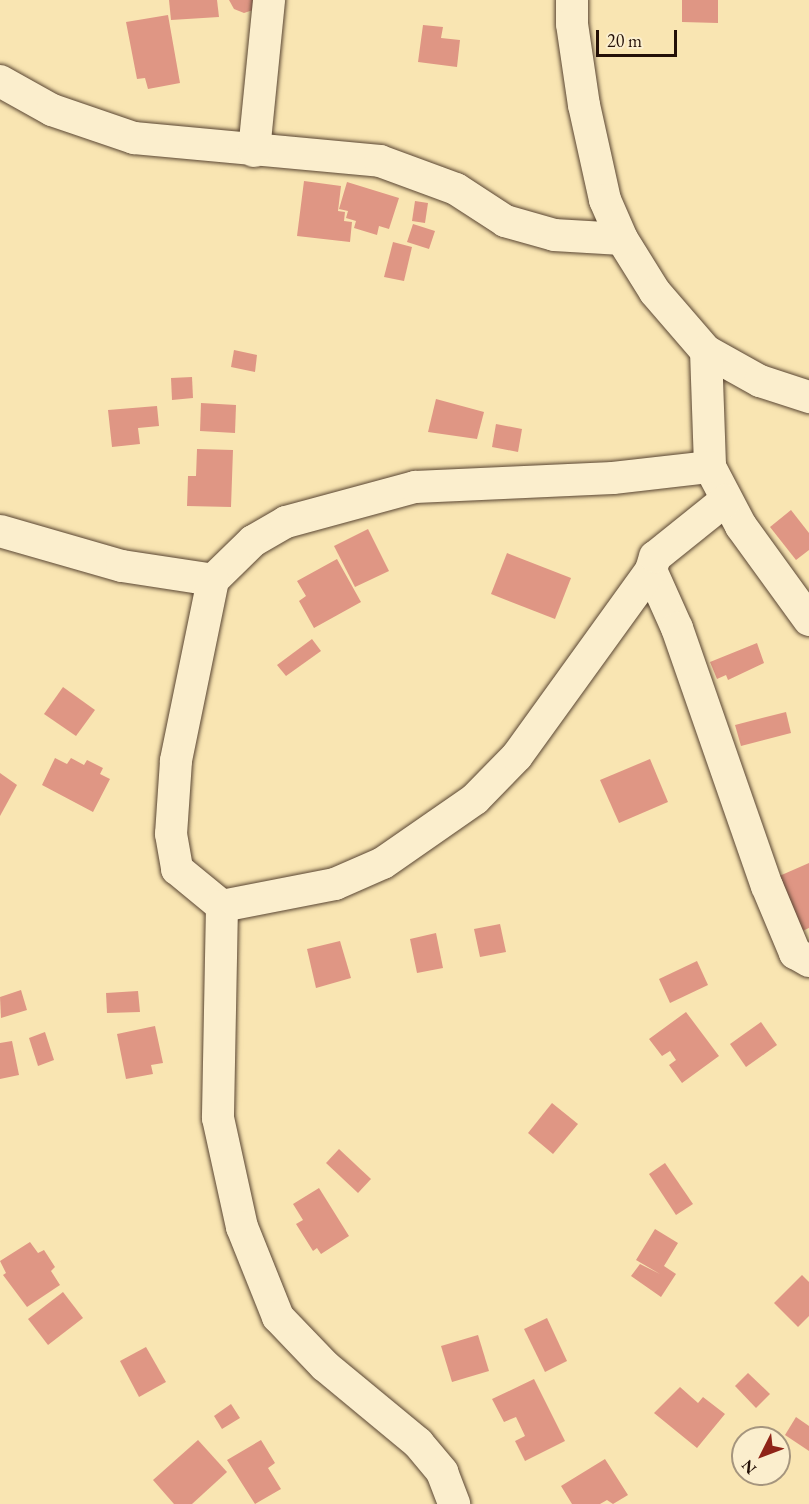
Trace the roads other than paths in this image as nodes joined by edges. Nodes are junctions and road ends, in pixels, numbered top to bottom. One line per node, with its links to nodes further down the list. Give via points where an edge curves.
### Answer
1 (269, 0): 4 (street)
2 (572, 0): 5 (street, via 584,105 605,200)
3 (0, 81): 4 (street, via 52,110 134,138)
4 (254, 151): 5 (street, via 380,161 456,189 505,221 554,235)
5 (622, 239): 6 (street, via 655,292)
6 (706, 351): 7 (street, via 760,381); 8 (street)
7 (809, 397)
8 (710, 467): 9 (street); 12 (street, via 613,477 416,488 286,522 253,541)
9 (726, 500): 11 (street, via 678,534 655,557); 13 (street)
10 (0, 531): 12 (street, via 122,566)
11 (651, 570): 14 (street, via 517,756 475,799 383,863 335,884); 15 (street, via 676,628 767,886 795,953)
12 (213, 580): 14 (street, via 176,761 171,834 177,869)
13 (809, 620)
14 (222, 906): 16 (street, via 218,1118 242,1227 278,1317 325,1366 418,1443 442,1472)
15 (809, 961)
16 (454, 1504)

